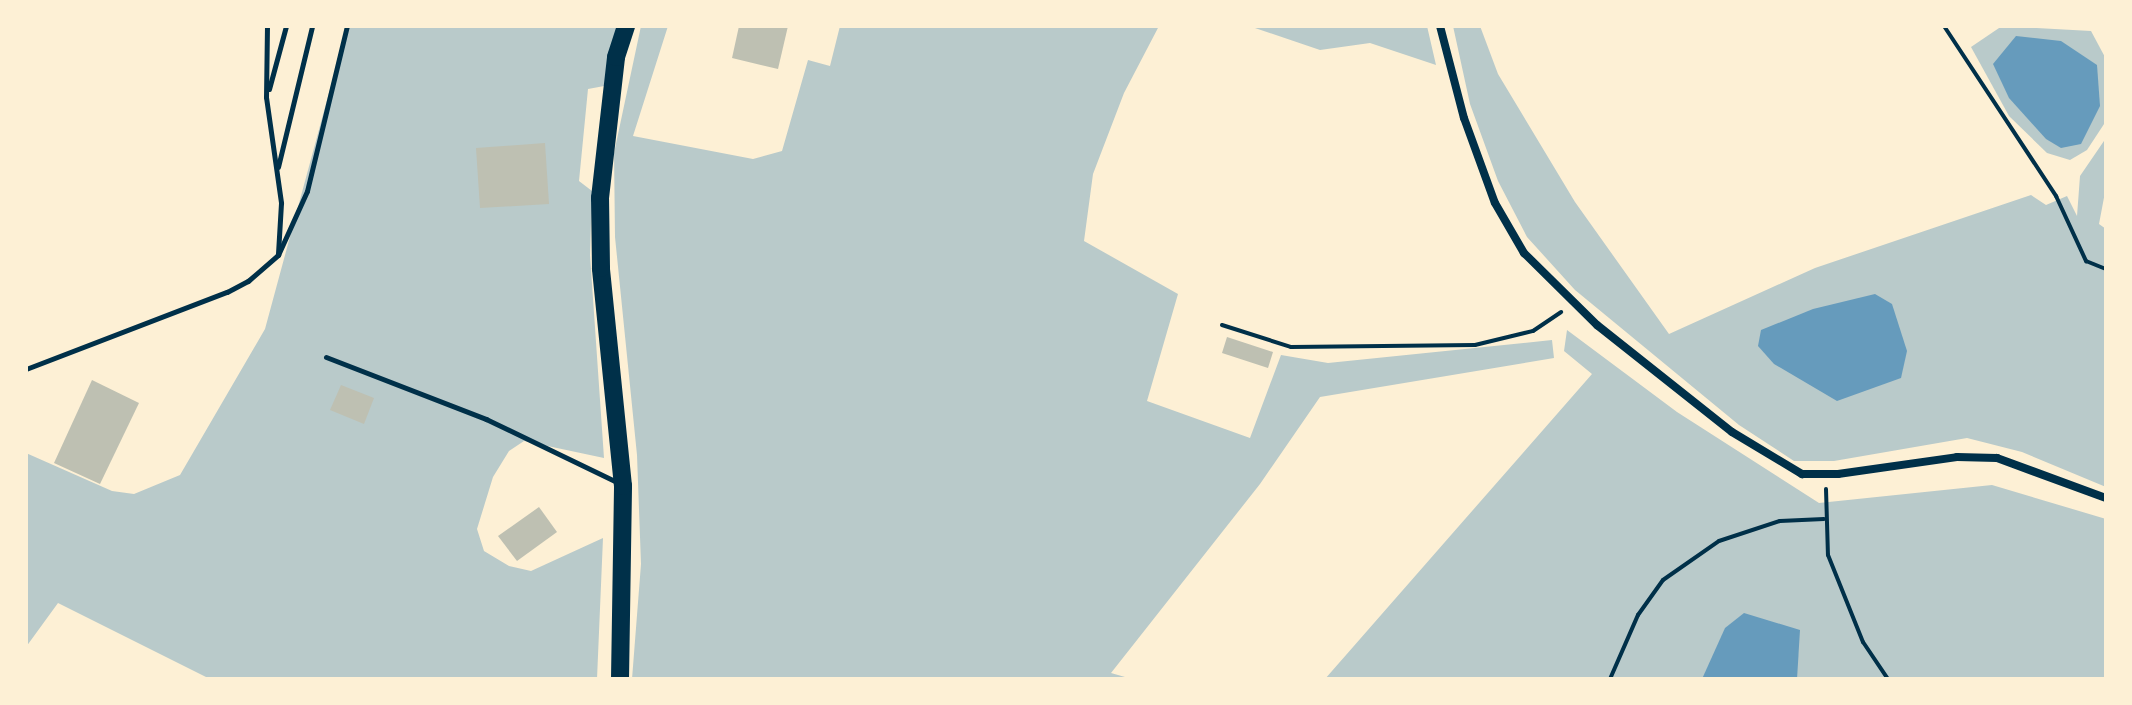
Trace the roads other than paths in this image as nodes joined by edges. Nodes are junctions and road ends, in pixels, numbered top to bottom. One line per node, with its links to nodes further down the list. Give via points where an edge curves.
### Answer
1 (267, 26): 7 (lane)
2 (286, 26): 7 (lane)
3 (312, 26): 8 (lane)
4 (347, 26): 9 (lane, via 307,191)
5 (626, 26): 12 (main road, via 616,57 600,198 601,268)
6 (1440, 26): 13 (street, via 1464,118 1495,203 1524,253 1573,304 1732,432 1802,474 1957,457 1997,458)
7 (266, 97): 8 (lane)
8 (277, 172): 9 (lane, via 282,221)
9 (278, 255): 11 (lane, via 227,292)
10 (326, 357): 12 (lane, via 486,419)
11 (26, 369)
12 (623, 486): 14 (main road, via 626,566)
13 (2106, 498)
14 (620, 679)

